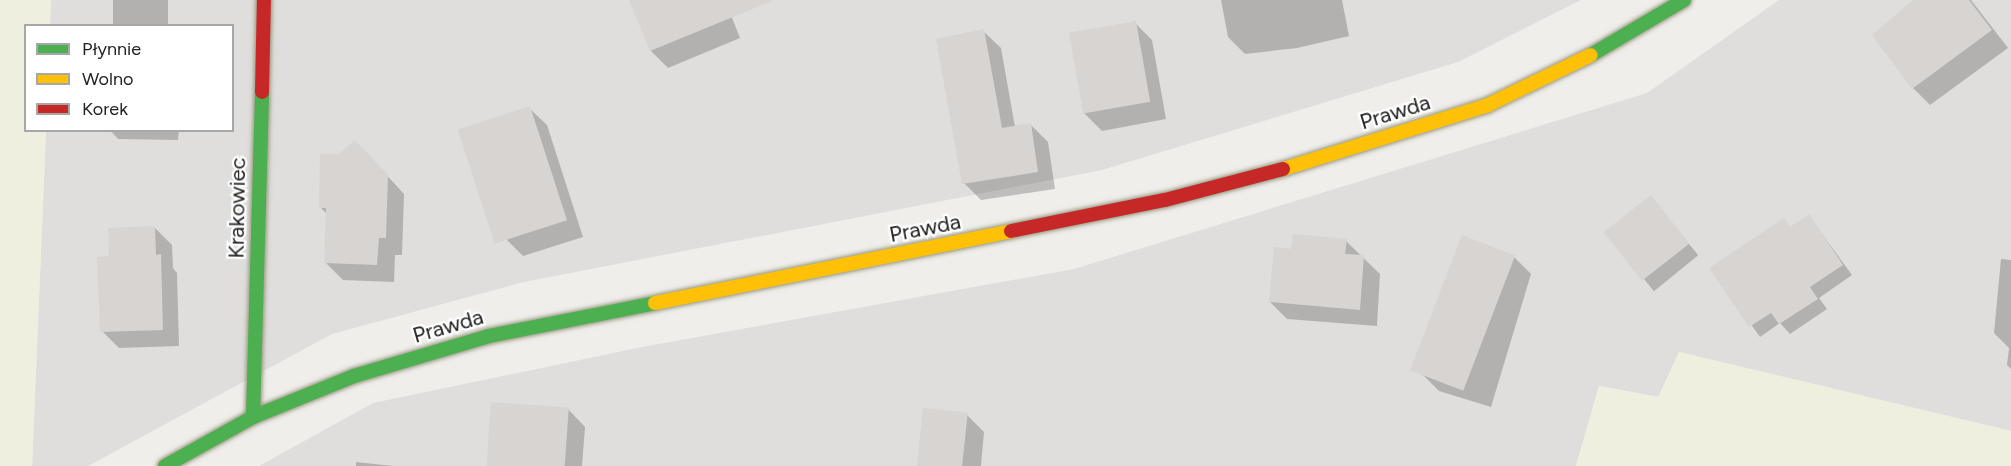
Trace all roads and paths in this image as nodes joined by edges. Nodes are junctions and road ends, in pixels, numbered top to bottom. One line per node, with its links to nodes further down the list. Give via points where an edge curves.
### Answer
1 (264, 0): 3 (street, Krakowiec)
2 (1684, 0): 3 (street, Prawda, via 1570,68 1488,105 1277,171 1154,203 489,336 354,376)
3 (253, 417): 4 (street, Prawda)
4 (165, 466)

